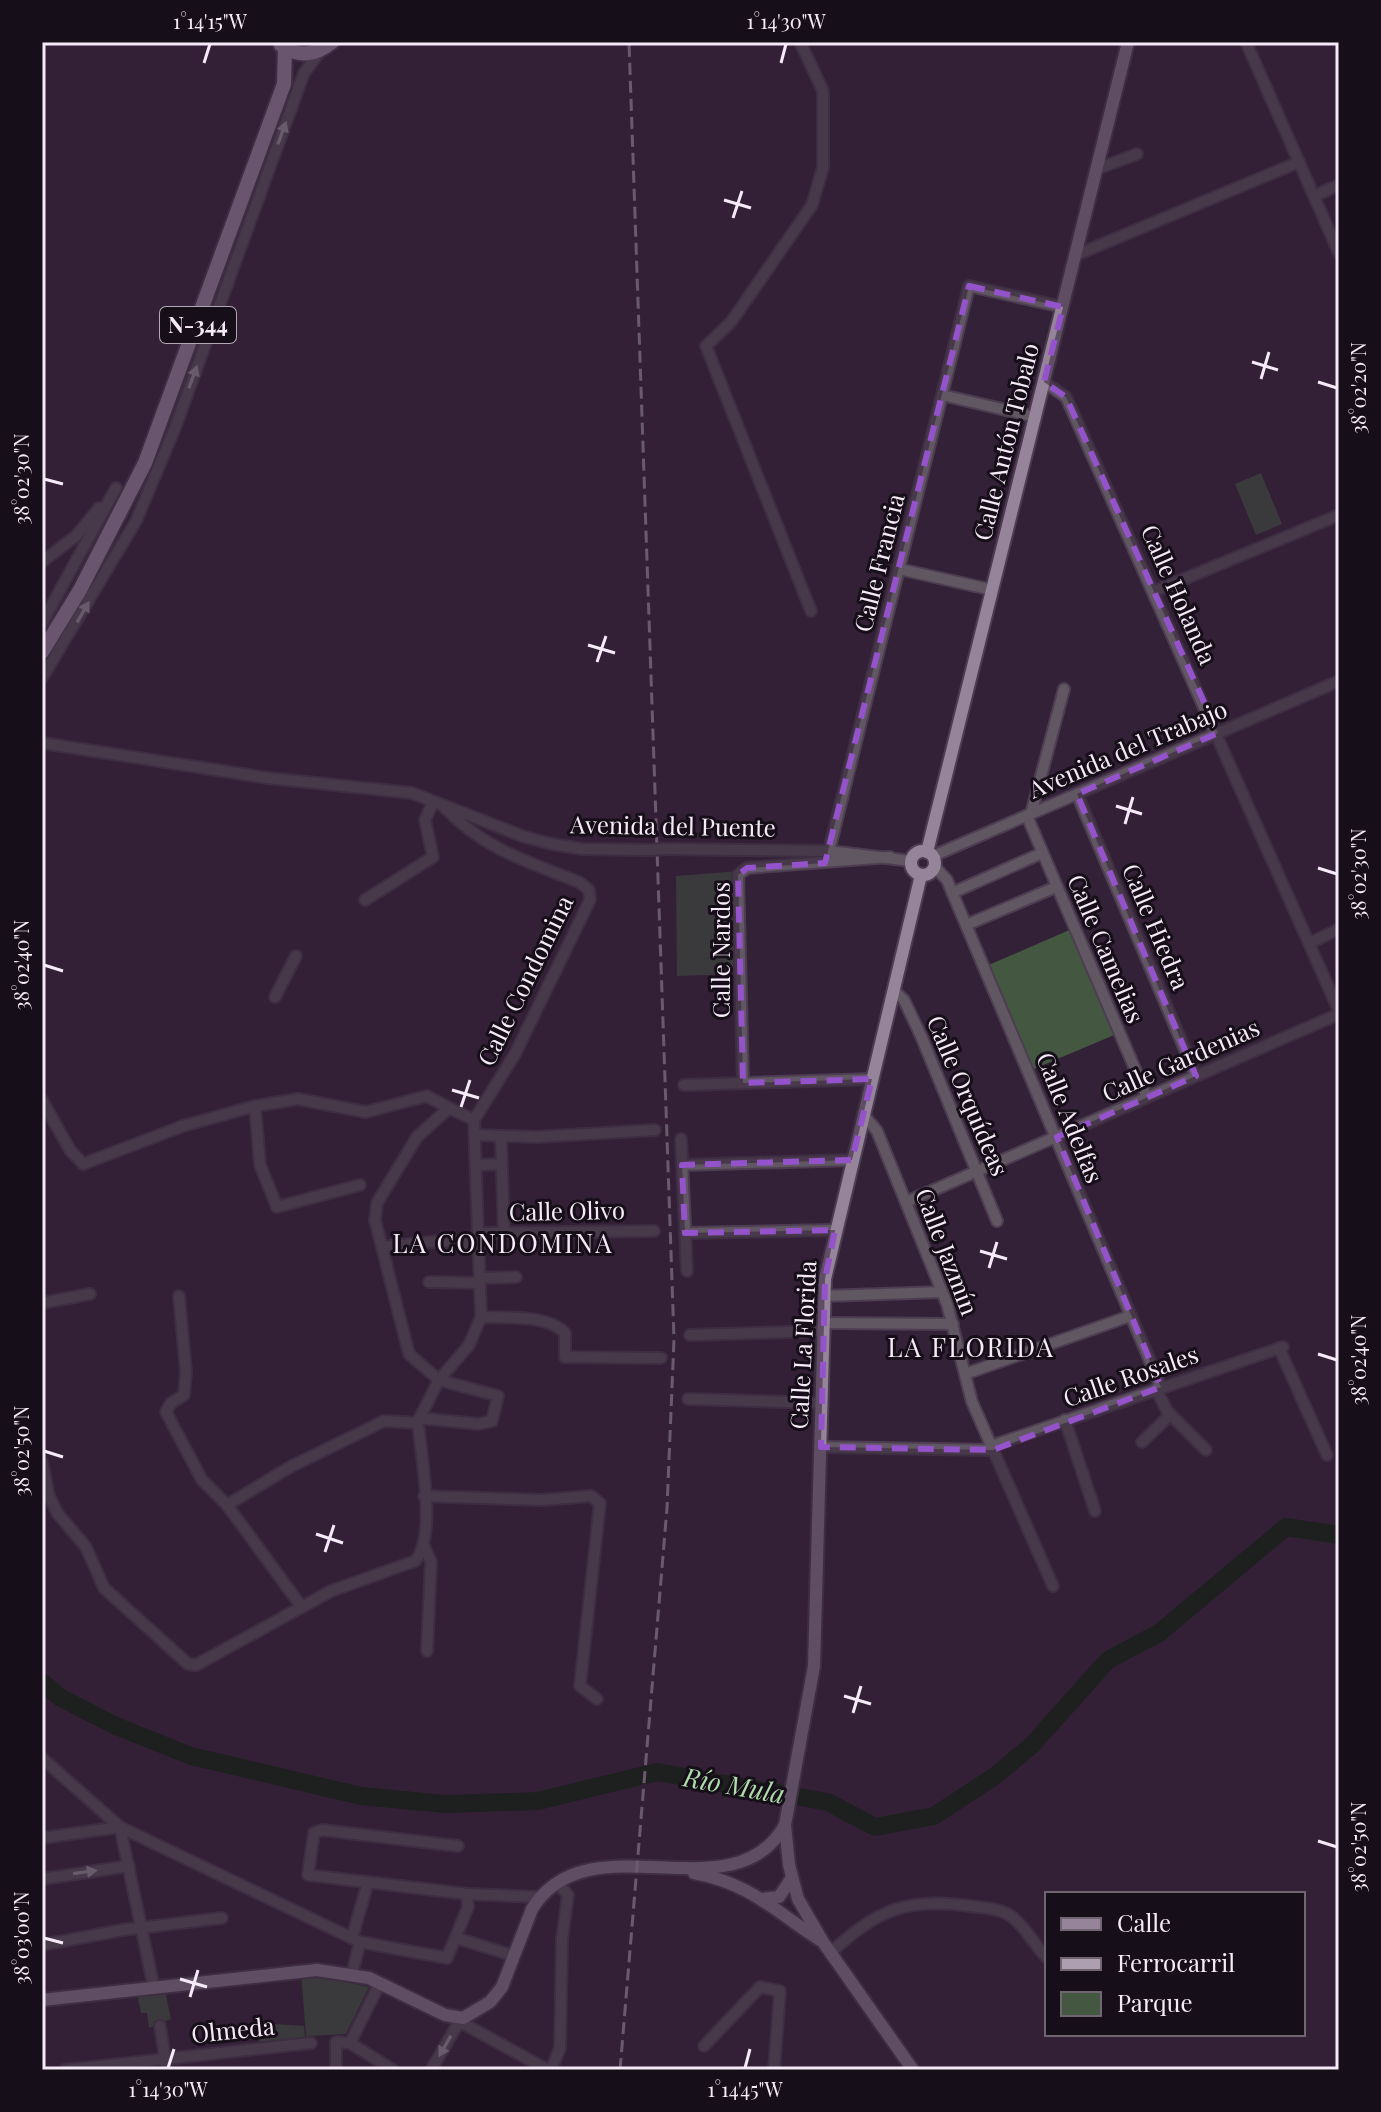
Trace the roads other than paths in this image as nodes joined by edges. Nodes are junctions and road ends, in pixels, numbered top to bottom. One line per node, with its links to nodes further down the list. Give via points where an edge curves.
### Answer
1 (800, 42): 23 (street, via 823,91 823,167 812,205 731,322 706,346)
2 (1128, 42): 9 (main road, Calle Antón Tobalo)
3 (1246, 42): 8 (street)
4 (281, 45): 5 (highway, N-344); 6 (highway, N-344)
5 (321, 48): 6 (highway, N-344); 26 (street, one-way to 5, via 136,521 304,73)
6 (284, 84): 25 (highway, N-344, via 145,463)
7 (1137, 154): 9 (street)
8 (1299, 162): 11 (street); 13 (street)
9 (1097, 169): 13 (main road, Calle Antón Tobalo)
10 (1339, 185): 11 (street)
11 (1314, 196): 12 (street)
12 (1339, 253)
13 (1076, 255): 14 (main road, Calle Antón Tobalo)
14 (1063, 307): 15 (main road, Calle Antón Tobalo); 16 (street, Calle Francia, via 969,286)
15 (1044, 382): 17 (main road, Calle Antón Tobalo); 22 (street, Calle Holanda, via 1066,397)
16 (942, 395): 17 (street); 20 (street, Calle Francia)
17 (1036, 417): 21 (main road, Calle Antón Tobalo)
18 (1339, 515): 22 (street)
19 (42, 562): 24 (street, via 77,535 116,488)
20 (899, 569): 21 (street); 35 (street, Calle Francia)
21 (993, 590): 38 (main road, Calle Antón Tobalo)
22 (1155, 591): 29 (street, Calle Holanda)
23 (811, 611)
24 (42, 623)
25 (42, 652)
26 (42, 678)
27 (1339, 681): 29 (street, Avenida del Trabajo)
28 (1064, 689): 34 (street)
29 (1218, 733): 31 (street, Avenida del Trabajo); 46 (street, Calle Holanda)
30 (42, 740): 32 (street, Avenida del Puente, via 268,778 412,793)
31 (1077, 794): 34 (street, Avenida del Trabajo); 51 (street, Calle Hiedra)
32 (433, 802): 33 (street, Avenida del Puente); 43 (street, via 425,820 433,857)
33 (445, 808): 35 (street, Avenida del Puente, bridge, via 582,849); 60 (street, Calle Condomina, via 468,832 495,847 579,882 589,890 590,900 515,1054)
34 (1029, 815): 36 (street, Calle Camelias); 38 (street, Avenida del Trabajo)
35 (829, 851): 37 (street, Avenida del Puente)
36 (1042, 853): 41 (street, Calle Camelias); 42 (street)
37 (890, 857): 39 (street, Avenida del Puente); 53 (street, Calle Nardos, via 747,868 738,875)
38 (932, 858): 39 (main road, via 917,853); 40 (main road, via 930,874); 42 (street, Calle Adelfas)
39 (911, 861): 40 (main road)
40 (921, 875): 48 (main road, Calle La Florida)
41 (1056, 887): 44 (street); 55 (street, Calle Camelias)
42 (952, 893): 44 (street, Calle Adelfas)
43 (365, 900)
44 (966, 925): 64 (street, Calle Adelfas)
45 (1339, 929): 46 (street)
46 (1310, 943): 50 (street, Calle Holanda)
47 (296, 956): 49 (street)
48 (893, 990): 52 (main road, Calle La Florida); 70 (street, Calle Orquídeas, via 904,1000)
49 (275, 997)
50 (1339, 1012): 51 (street, Calle Gardenias)
51 (1196, 1076): 55 (street, Calle Gardenias)
52 (872, 1079): 53 (street); 59 (main road, Calle La Florida)
53 (743, 1083): 54 (street)
54 (684, 1085)
55 (1147, 1097): 64 (street, Calle Gardenias)
56 (42, 1100): 57 (street, via 83,1164 183,1126)
57 (255, 1106): 58 (street, via 298,1099 366,1112 427,1096); 71 (street, via 260,1165 277,1207)
58 (449, 1108): 60 (street); 79 (street, via 417,1137 377,1203)
59 (863, 1114): 66 (main road, Calle La Florida); 72 (street, Calle Jazmín, via 877,1131)
60 (474, 1120): 62 (street)
61 (655, 1130): 63 (street)
62 (475, 1135): 63 (street); 68 (street)
63 (501, 1137): 67 (street)
64 (1057, 1137): 70 (street, Calle Gardenias); 89 (street, Calle Adelfas)
65 (681, 1139): 69 (street)
66 (852, 1160): 69 (street); 74 (main road, Calle La Florida)
67 (502, 1164): 68 (street); 76 (street)
68 (476, 1165): 78 (street)
69 (682, 1165): 77 (street)
70 (977, 1170): 72 (street, Calle Gardenias); 73 (street, Calle Orquídeas)
71 (360, 1185)
72 (906, 1202): 84 (street, Calle Jazmín)
73 (997, 1221)
74 (835, 1230): 77 (street); 87 (main road, Calle La Florida)
75 (654, 1231): 76 (street, Calle Olivo)
76 (504, 1233): 78 (street, Calle Olivo)
77 (685, 1233): 80 (street)
78 (479, 1239): 79 (street, Calle Olivo); 82 (street)
79 (382, 1247): 96 (street, via 409,1354)
80 (687, 1271)
81 (516, 1277): 82 (street)
82 (480, 1281): 83 (street); 90 (street)
83 (429, 1282)
84 (942, 1292): 87 (street); 91 (street, Calle Jazmín)
85 (90, 1294): 88 (street)
86 (179, 1296): 110 (street, via 184,1395 166,1412 202,1480)
87 (824, 1296): 92 (main road, Calle La Florida)
88 (42, 1303)
89 (1130, 1316): 95 (street); 97 (street, Calle Adelfas)
90 (481, 1317): 94 (street, via 559,1327 565,1333 565,1357); 96 (street, via 469,1345)
91 (953, 1324): 92 (street); 95 (street, Calle Jazmín)
92 (824, 1327): 93 (street); 99 (main road, Calle La Florida)
93 (690, 1335)
94 (661, 1358)
95 (965, 1374): 105 (street, Calle Jazmín)
96 (439, 1380): 101 (street); 101 (street, via 498,1396 492,1421)
97 (1159, 1388): 100 (street, Calle Adelfas); 102 (street, Calle Rosales); 107 (street, Calle Rosales, via 1281,1347)
98 (688, 1399): 99 (street)
99 (822, 1403): 104 (main road, Calle La Florida)
100 (1170, 1415): 103 (street); 106 (street, Calle Adelfas)
101 (419, 1420): 109 (street); 110 (street, via 384,1421)
102 (1065, 1420): 105 (street, Calle Rosales); 111 (street)
103 (1142, 1442)
104 (821, 1447): 105 (street, Calle Rosales); 118 (main road, Calle La Florida, via 814,1666)
105 (992, 1448): 113 (street, Calle Jazmín)
106 (1206, 1450)
107 (1327, 1455)
108 (42, 1462): 114 (street, via 53,1505 86,1547 104,1588 188,1664 196,1665)
109 (424, 1496): 112 (street); 116 (street, via 591,1496 600,1503 580,1686)
110 (227, 1505): 114 (street)
111 (1095, 1511)
112 (424, 1546): 114 (street, via 415,1561); 115 (street, via 431,1562)
113 (1053, 1586)
114 (301, 1606)
115 (427, 1651)
116 (597, 1699)
117 (42, 1758): 119 (street)
118 (785, 1825): 122 (main road, via 771,1847); 125 (main road, Calle La Florida)
119 (120, 1827): 120 (street); 123 (street); 135 (street)
120 (42, 1838)
121 (458, 1846): 127 (street, via 314,1833 308,1875)
122 (756, 1856): 124 (main road, via 721,1867); 125 (main road, via 774,1853); 130 (main road, via 744,1878)
123 (129, 1866): 126 (street, one-way to 123); 133 (street)
124 (662, 1867): 128 (main road, via 598,1869); 130 (main road, via 721,1879)
125 (790, 1871): 130 (main road, via 788,1888 779,1897); 137 (main road, Calle La Florida, via 798,1899)
126 (42, 1879)
127 (368, 1882): 129 (street); 135 (street)
128 (557, 1883): 131 (main road); 154 (street, via 568,1895 560,2048)
129 (467, 1894): 131 (street); 134 (street)
130 (757, 1896): 137 (main road)
131 (539, 1897): 138 (main road)
132 (222, 1918): 133 (street)
133 (140, 1928): 136 (street); 142 (street)
134 (457, 1938): 135 (street, via 447,1958); 138 (street)
135 (356, 1940): 140 (street)
136 (42, 1945)
137 (827, 1947): 139 (street, via 887,1911 912,1903 944,1903 989,1907 1009,1915); 156 (main road, Calle La Florida)
138 (514, 1956): 144 (main road, via 490,2002)
139 (1045, 1956)
140 (352, 1974): 141 (main road); 142 (main road, via 297,1970)
141 (380, 1983): 144 (main road); 147 (street)
142 (154, 1988): 143 (main road)
143 (42, 2000)
144 (456, 2020): 153 (street, one-way to 153); 154 (street)
145 (160, 2026): 149 (street)
146 (311, 2043): 149 (street, Olmeda)
147 (350, 2043): 151 (street, via 336,2042); 152 (street)
148 (704, 2046): 155 (street, via 760,1987 780,1991)
149 (166, 2065): 150 (street, Olmeda)
150 (65, 2070)
151 (336, 2070)
152 (393, 2070)
153 (431, 2070)
154 (550, 2070)
155 (774, 2070)
156 (913, 2070)

